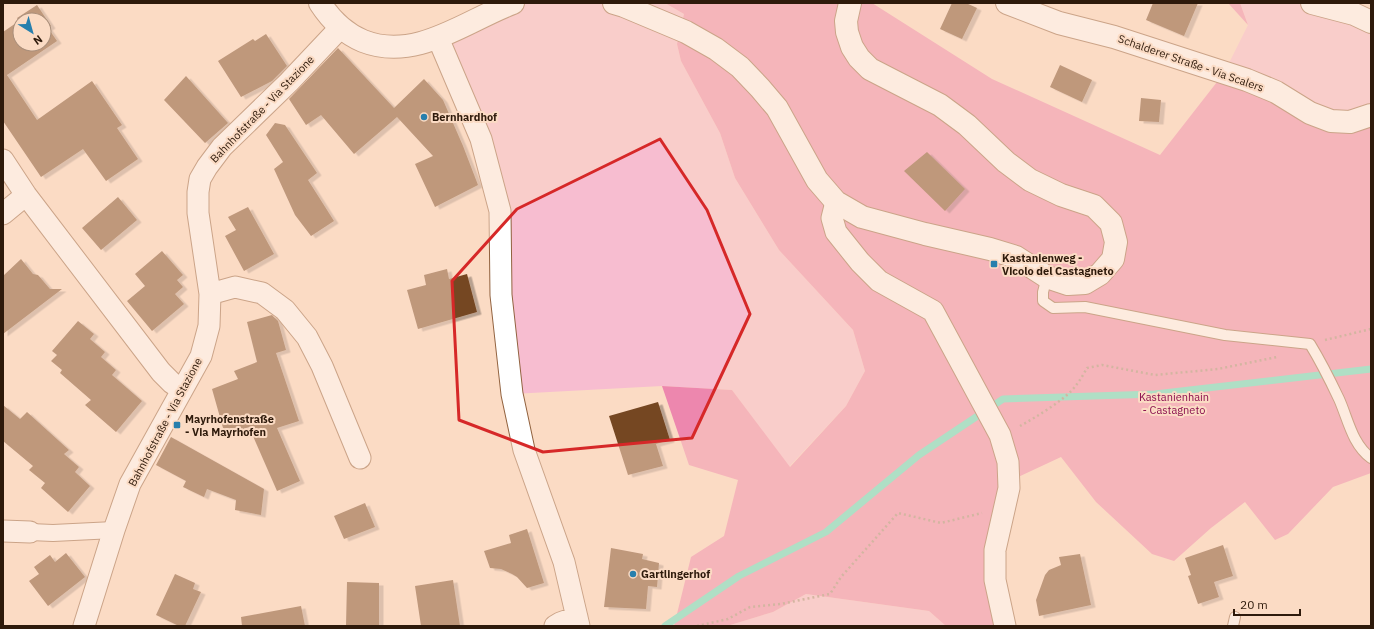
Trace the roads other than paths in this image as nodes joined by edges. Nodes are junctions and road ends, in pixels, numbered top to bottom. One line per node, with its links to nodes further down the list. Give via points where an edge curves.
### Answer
1 (320, 3): 8 (street)
2 (614, 3): 13 (street, via 686,32 716,49 740,67 777,108 817,180)
3 (850, 3): 15 (street, via 846,20 847,32 852,47 870,69 940,105 1030,180 1061,195 1094,206 1111,223 1116,242 1113,259 1100,274 1085,283 1068,284)
4 (1007, 3): 10 (street, Schalderer Straße - Via Scalers, via 1059,23 1114,37 1247,80 1276,92 1310,113 1331,121 1350,122)
5 (1312, 3): 7 (street, via 1354,14)
6 (501, 5): 9 (street)
7 (1371, 22)
8 (340, 28): 9 (street, via 354,37 382,47 404,47); 16 (street, Bahnhofstraße - Via Stazione, via 222,147 200,179 198,213)
9 (438, 38): 23 (street, via 481,139 500,211 501,295 512,394 524,450 564,562)
10 (1371, 115)
11 (3, 160): 12 (street)
12 (26, 195): 14 (street); 17 (street, via 161,372)
13 (836, 202): 15 (street, via 862,217 1016,257); 26 (street, via 832,218 836,232 879,282 933,311 997,431 1008,462 1009,488 995,550 995,580)
14 (3, 214)
15 (1048, 276): 19 (lane, via 1043,301 1053,308 1085,307 1225,335 1310,344 1340,400 1352,432)
16 (210, 294): 17 (street, Bahnhofstraße - Via Stazione, via 209,326 201,356); 18 (street, via 235,287 262,293 285,310 307,336)
17 (182, 390): 20 (street, Bahnhofstraße - Via Stazione, via 130,484)
18 (360, 458)
19 (1371, 458)
20 (114, 530): 22 (street); 24 (street, Bahnhofstraße - Via Stazione)
21 (3, 531): 22 (street)
22 (30, 532)
23 (578, 622): 25 (street, via 560,623)
24 (84, 626)
25 (555, 626)
26 (1005, 626)

